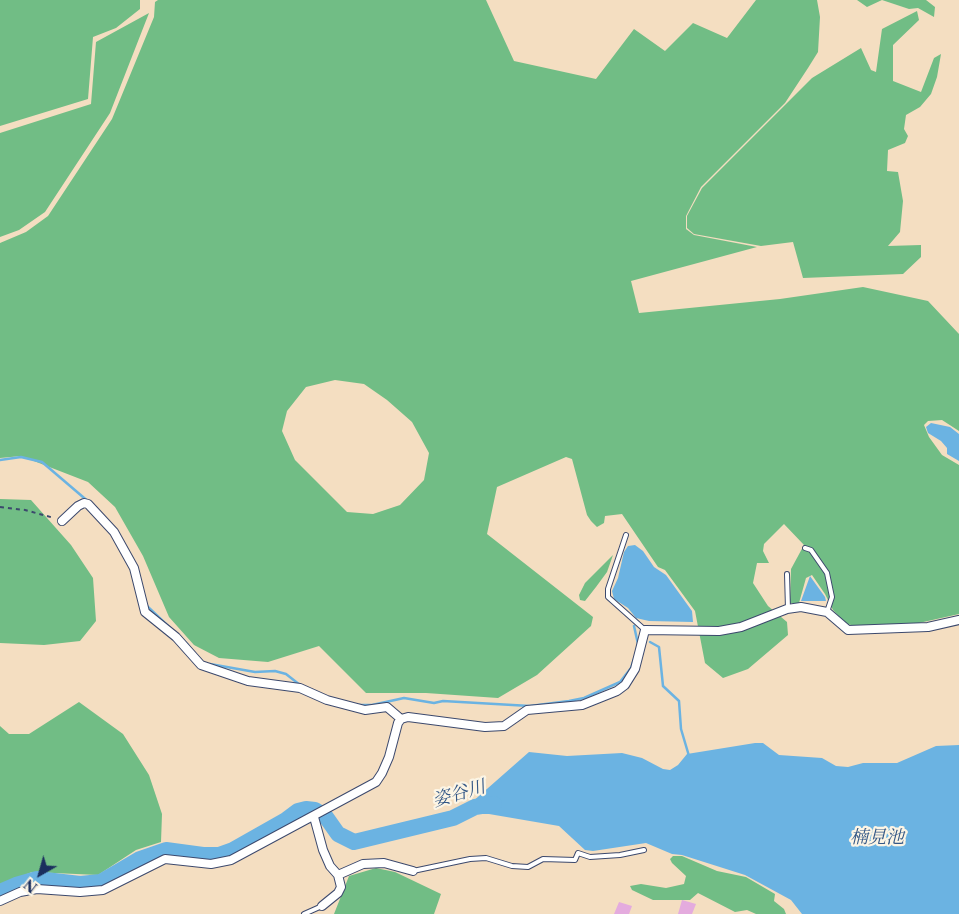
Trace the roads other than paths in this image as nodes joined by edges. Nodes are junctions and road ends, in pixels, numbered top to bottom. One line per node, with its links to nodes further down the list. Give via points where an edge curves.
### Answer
1 (62, 521): 9 (street, via 84,503 95,511 114,532 134,568 145,612 176,637 201,665 248,681 300,688 327,700 365,710 387,707)
2 (626, 535): 8 (lane, via 608,597)
3 (805, 548): 6 (lane, via 827,573 832,597)
4 (787, 574): 5 (lane)
5 (788, 609): 6 (street, via 808,608); 8 (street, via 741,628)
6 (827, 612): 7 (street, via 848,630 920,628)
7 (959, 620)
8 (645, 630): 9 (street, via 635,669 624,685 617,692 582,705 527,710 504,726)
9 (401, 719): 10 (street, via 389,757 376,782)
10 (315, 816): 13 (street, via 330,866); 14 (street, via 231,860 211,864 165,859 103,890 80,892 37,888)
11 (644, 850): 12 (lane, via 590,857 578,853 575,860 543,859 528,867 486,858 470,859)
12 (413, 871): 13 (street, via 384,863 363,864)
13 (338, 875): 15 (street, via 341,888)
14 (0, 901)
15 (322, 906): 16 (lane)
16 (304, 914)

